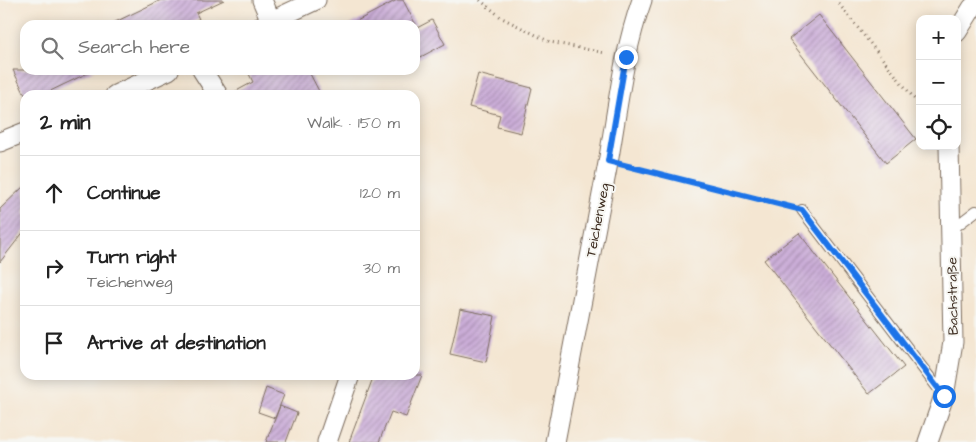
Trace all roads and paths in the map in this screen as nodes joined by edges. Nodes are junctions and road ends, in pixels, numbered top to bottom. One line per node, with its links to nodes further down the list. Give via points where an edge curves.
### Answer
1 (262, 0): 7 (street)
2 (316, 0): 8 (street)
3 (480, 0): 10 (path, via 502,18 550,42)
4 (642, 0): 10 (street, Teichenweg)
5 (839, 4): 15 (path)
6 (976, 4): 9 (street)
7 (266, 20)
8 (273, 20)
9 (961, 26)
10 (626, 57): 19 (street, Teichenweg)
11 (158, 75): 13 (street)
12 (205, 75): 14 (street)
13 (126, 90)
14 (215, 90)
15 (919, 105)
16 (20, 134): 17 (street)
17 (0, 142)
18 (949, 150): 22 (street, Bachstraße)
19 (608, 161): 20 (path); 26 (street, Teichenweg)
20 (802, 210): 24 (lane)
21 (976, 211): 22 (lane)
22 (951, 230): 24 (street, Bachstraße, via 953,342)
23 (348, 380): 25 (street)
24 (944, 396): 27 (street, Bachstraße)
25 (327, 442)
26 (555, 442)
27 (928, 442)

